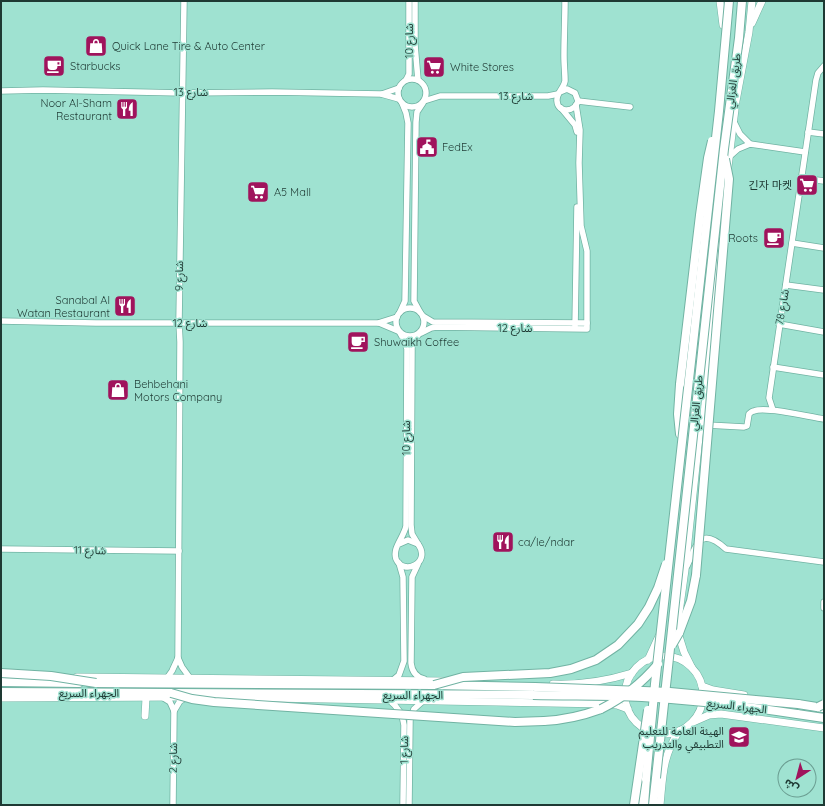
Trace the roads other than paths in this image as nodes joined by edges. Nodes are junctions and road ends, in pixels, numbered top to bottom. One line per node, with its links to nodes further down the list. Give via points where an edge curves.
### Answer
1 (184, 1): 21 (street, شارع 9)
2 (409, 1): 14 (street, شارع 10, via 409,74)
3 (415, 1): 15 (street, شارع 10)
4 (565, 1): 16 (street)
5 (720, 1): 11 (main road)
6 (725, 1): 11 (main road, طريق الغزالي)
7 (729, 1): 31 (highway, طريق الغزالي, bridge)
8 (742, 1): 36 (highway, طريق الغزالي, bridge, via 740,38)
9 (752, 1): 12 (main road, طريق الغزالي)
10 (762, 1): 12 (main road)
11 (723, 25): 63 (main road, طريق الغزالي, via 714,135)
12 (749, 32): 32 (main road, طريق الغزالي)
13 (824, 66): 33 (street, شارع 78, via 817,76)
14 (406, 80): 15 (street); 18 (street)
15 (418, 80): 17 (street)
16 (565, 81): 19 (street); 22 (street)
17 (426, 87): 24 (street); 27 (street)
18 (399, 88): 23 (street, شارع 13); 26 (street)
19 (570, 90): 22 (street); 28 (street, via 577,95)
20 (1, 91): 21 (street, شارع 13)
21 (183, 93): 23 (street, شارع 13); 50 (street, شارع 9)
22 (559, 93): 25 (street, شارع 13); 29 (street, via 557,100)
23 (381, 94): 26 (street, شارع 13)
24 (440, 96): 25 (street, شارع 13); 27 (street, شارع 13)
25 (545, 96): 29 (street, شارع 13)
26 (401, 101): 27 (street, via 412,108); 47 (street, via 408,122 405,301)
27 (424, 102): 48 (street, via 418,112 416,137 414,301)
28 (577, 103): 29 (street, via 568,110); 30 (street); 44 (street, via 580,130 581,226)
29 (560, 107): 43 (street, شارع 13, via 577,130)
30 (630, 107)
31 (719, 111): 63 (highway, bridge, via 708,158 680,384); 66 (highway, طريق الغزالي, bridge)
32 (734, 120): 35 (street, via 740,134); 38 (main road, طريق الغزالي)
33 (808, 132): 34 (street); 37 (street, شارع 78)
34 (824, 134)
35 (750, 144): 37 (street); 38 (street, via 738,149)
36 (724, 149): 91 (highway, bridge, via 729,179 695,584 679,633 647,676 621,698 601,709 582,716 544,721 515,722 214,702); 115 (highway, طريق الغزالي, bridge)
37 (805, 152): 39 (street, شارع 78)
38 (729, 158): 62 (main road, طريق الغزالي)
39 (802, 178): 40 (street); 41 (street, شارع 78)
40 (824, 181)
41 (792, 243): 42 (street); 45 (street, شارع 78)
42 (824, 248)
43 (576, 249): 44 (street); 53 (street, شارع 13)
44 (587, 251): 53 (street, شارع 12, via 587,326)
45 (786, 285): 46 (street); 52 (street, شارع 78)
46 (824, 290)
47 (398, 314): 48 (street, via 412,308); 51 (street, شارع 12); 54 (street, via 396,326)
48 (422, 314): 53 (street, شارع 12, via 433,322); 56 (street, via 424,325)
49 (1, 321): 50 (street, شارع 12)
50 (178, 322): 51 (street, شارع 12); 68 (street, شارع 9)
51 (378, 323): 54 (street, شارع 12)
52 (779, 324): 55 (street); 57 (street, شارع 78)
53 (575, 326): 56 (street, شارع 12, via 436,327)
54 (399, 332): 56 (street, via 407,337); 60 (street, شارع 10, via 407,349)
55 (824, 332)
56 (420, 333): 60 (street, شارع 10, via 412,348)
57 (773, 367): 58 (street); 59 (street, شارع 78, via 769,398)
58 (824, 375)
59 (773, 410): 61 (street); 62 (street, via 753,411 749,414 747,426 744,427 706,425)
60 (408, 415): 64 (street, شارع 10, via 406,526); 65 (street, شارع 10, via 411,525 412,534)
61 (824, 419)
62 (700, 430): 72 (main road, طريق الغزالي)
63 (680, 434): 76 (main road, طريق الغزالي, via 659,636)
64 (399, 544): 65 (street, via 408,540); 70 (street, via 395,553)
65 (418, 544): 71 (street, via 422,557)
66 (671, 546): 77 (highway, طريق الغزالي, bridge); 88 (highway, bridge, via 658,588 649,607 638,624 608,653 571,669 526,675 463,677)
67 (1, 549): 68 (street, شارع 11)
68 (179, 551): 75 (street, شارع 9)
69 (824, 562): 72 (street, via 726,550 713,539 706,538 696,544)
70 (399, 563): 71 (street, via 409,567); 84 (street, via 404,577 404,661)
71 (418, 563): 85 (street, via 412,577 411,663 414,674)
72 (685, 570): 78 (main road, طريق الغزالي, via 677,627 684,652)
73 (824, 602): 74 (street)
74 (824, 608)
75 (178, 658): 82 (street); 83 (street)
76 (648, 660): 78 (main road, via 671,657); 80 (main road)
77 (657, 668): 112 (highway, bridge, via 651,685); 114 (highway, طريق الغزالي, bridge)
78 (692, 668): 89 (main road)
79 (1, 672): 87 (highway, bridge)
80 (632, 673): 85 (main road, الجهراء السريع, via 604,681 571,684); 99 (main road, via 626,686)
81 (1, 677): 82 (main road, الجهراء السريع)
82 (167, 678): 83 (main road, الجهراء السريع)
83 (190, 678): 84 (main road, الجهراء السريع)
84 (393, 680): 85 (main road, الجهراء السريع)
85 (426, 680)
86 (1, 682): 87 (highway, الجهراء السريع, bridge)
87 (96, 683): 88 (highway, الجهراء السريع)
88 (434, 685): 98 (highway, الجهراء السريع, bridge, via 645,690)
89 (702, 686): 98 (main road, الجهراء السريع, via 724,692); 104 (main road, via 702,703 699,713)
90 (1, 692): 91 (highway, الجهراء السريع)
91 (171, 693): 102 (highway, الجهراء السريع, bridge, via 641,697 719,703)
92 (162, 697): 93 (main road, الجهراء السريع); 95 (main road, الجهراء السريع); 100 (street, via 170,702)
93 (188, 697): 96 (main road, الجهراء السريع); 100 (street, via 180,701)
94 (1, 698): 95 (main road, الجهراء السريع)
95 (146, 698): 101 (main road)
96 (389, 700): 97 (main road, الجهراء السريع); 110 (street, شارع 1, via 399,710 404,725)
97 (422, 701): 99 (main road, الجهراء السريع, via 605,704); 111 (street, شارع 1, via 414,709 410,720)
98 (822, 706)
99 (628, 709): 106 (main road)
100 (174, 711): 109 (street, شارع 2)
101 (145, 716)
102 (809, 716): 103 (highway, الجهراء السريع); 105 (highway)
103 (824, 718)
104 (692, 722): 107 (main road, الجهراء السريع, via 709,715 721,714); 108 (main road)
105 (824, 724)
106 (640, 725): 108 (main road, via 654,733); 113 (main road, via 644,755)
107 (824, 728)
108 (679, 731): 116 (main road, via 667,754)
109 (172, 805)
110 (403, 805)
111 (409, 805)
112 (634, 805)
113 (639, 805)
114 (644, 805)
115 (653, 805)
116 (660, 805)

